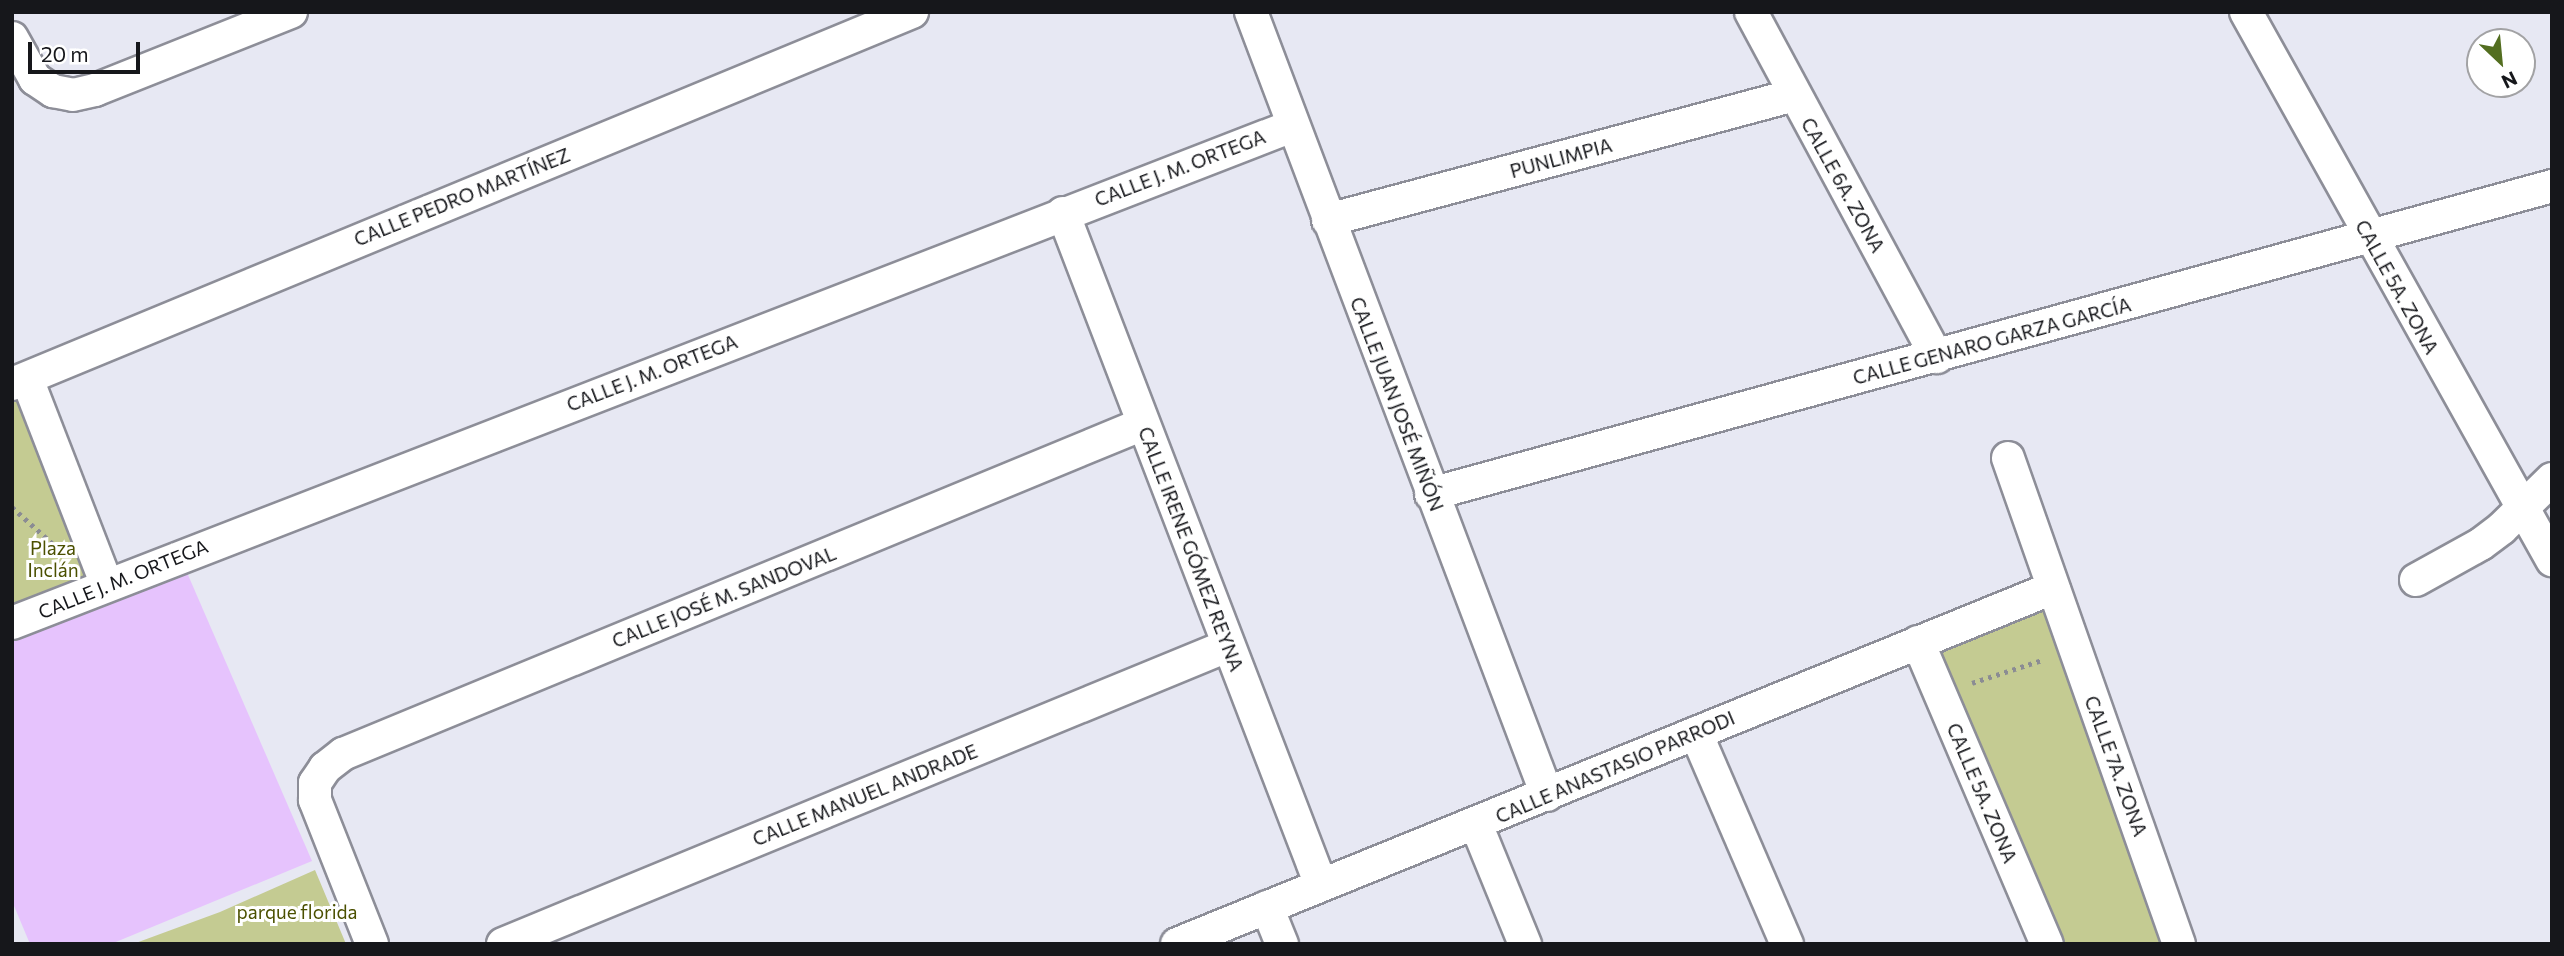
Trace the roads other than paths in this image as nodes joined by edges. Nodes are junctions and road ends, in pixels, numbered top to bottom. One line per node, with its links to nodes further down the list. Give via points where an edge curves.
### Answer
1 (291, 12): 6 (street, via 73,95 53,91 35,79)
2 (912, 12): 14 (street, CALLE PEDRO MARTÍNEZ)
3 (1251, 12): 8 (street, CALLE JUAN JOSÉ MIÑÓN)
4 (1751, 12): 7 (street, CALLE 6A. ZONA)
5 (2246, 12): 12 (street, CALLE 5A. ZONA)
6 (12, 38)
7 (1793, 95): 11 (street, PUNLIMPIA); 13 (street, CALLE 6A. ZONA)
8 (1292, 126): 10 (street, CALLE J. M. ORTEGA); 11 (street, CALLE JUAN JOSÉ MIÑÓN)
9 (2552, 186): 12 (street, CALLE GENARO GARZA GARCÍA)
10 (1063, 213): 15 (street, CALLE IRENE GÓMEZ REYNA); 22 (street, CALLE J. M. ORTEGA)
11 (1328, 220): 18 (street, CALLE JUAN JOSÉ MIÑÓN)
12 (2369, 237): 13 (street, CALLE GENARO GARZA GARCÍA); 19 (street, CALLE 5A. ZONA)
13 (1937, 357): 18 (street, CALLE GENARO GARZA GARCÍA)
14 (20, 382): 22 (street)
15 (1143, 424): 26 (street, CALLE IRENE GÓMEZ REYNA); 32 (street, CALLE JOSÉ M. SANDOVAL, via 343,754 315,783 321,817)
16 (2008, 458): 23 (street, CALLE 7A. ZONA)
17 (2552, 479): 19 (street)
18 (1431, 494): 28 (street, CALLE JUAN JOSÉ MIÑÓN)
19 (2522, 509): 20 (street, CALLE 5A. ZONA); 21 (street, via 2481,544)
20 (2552, 560)
21 (2416, 580)
22 (107, 585): 24 (street, CALLE J. M. ORTEGA)
23 (2053, 588): 25 (street, CALLE ANASTASIO PARRODI); 39 (street, CALLE 7A. ZONA)
24 (12, 623)
25 (1918, 642): 27 (street, CALLE ANASTASIO PARRODI); 38 (street, CALLE 5A. ZONA)
26 (1227, 646): 30 (street, CALLE IRENE GÓMEZ REYNA); 33 (street, CALLE MANUEL ANDRADE)
27 (1696, 733): 28 (street, CALLE ANASTASIO PARRODI); 37 (street)
28 (1547, 795): 29 (street, CALLE ANASTASIO PARRODI)
29 (1476, 824): 30 (street, CALLE ANASTASIO PARRODI); 36 (street)
30 (1321, 885): 31 (street, CALLE ANASTASIO PARRODI)
31 (1267, 907): 34 (street, CALLE ANASTASIO PARRODI); 35 (street)
32 (372, 944)
33 (503, 944)
34 (1177, 944)
35 (1282, 944)
36 (1525, 944)
37 (1787, 944)
38 (2047, 944)
39 (2179, 944)

